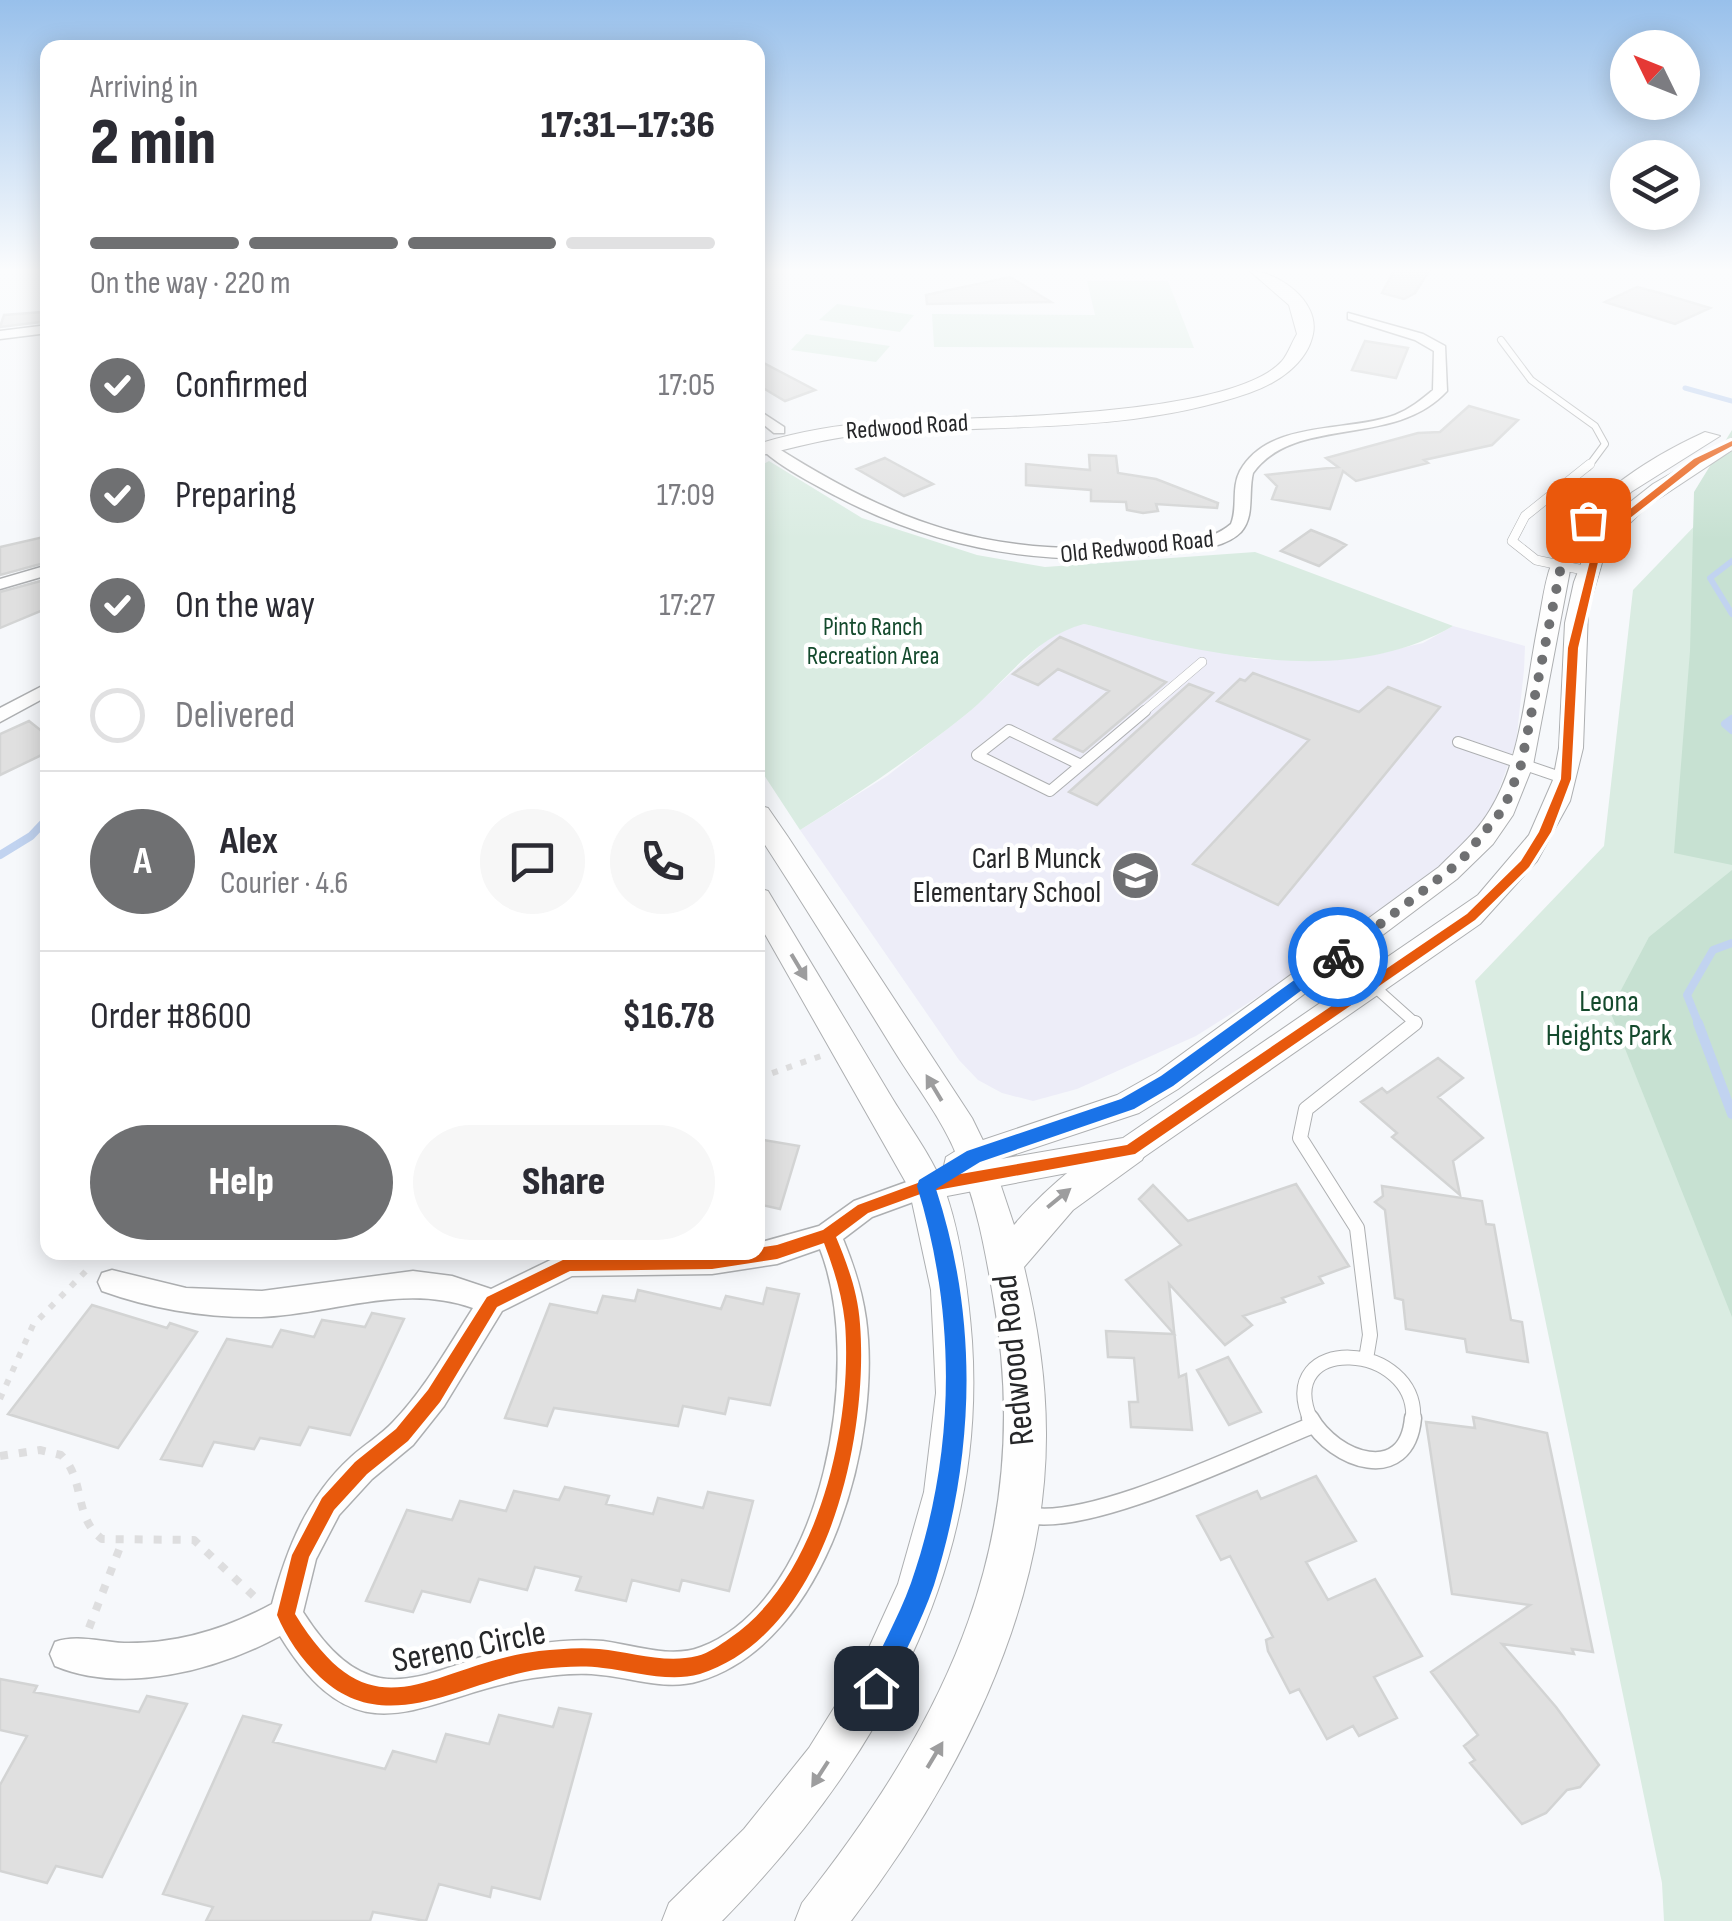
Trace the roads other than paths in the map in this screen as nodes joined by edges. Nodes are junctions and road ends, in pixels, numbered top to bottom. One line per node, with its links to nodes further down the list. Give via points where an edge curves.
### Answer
1 (1265, 361): 6 (main road, Redwood Road, via 1247,374 1169,399 876,417)
2 (1292, 361): 9 (main road, Redwood Road, via 1237,394 1144,413 876,428)
3 (1440, 361): 11 (street, Old Redwood Road, via 1440,391 1416,413 1279,445 1253,462 1242,480 1243,521 1231,536 1211,542 1073,558 998,549 871,512)
4 (1516, 361): 12 (lane, via 1530,380 1595,426 1605,444 1586,472 1530,510 1512,535 1525,555)
5 (765, 419): 6 (street)
6 (779, 430): 8 (main road, Redwood Road)
7 (1732, 430): 10 (street)
8 (765, 440)
9 (765, 443)
10 (1712, 446): 12 (street, via 1588,520); 13 (street, via 1612,527)
11 (765, 447)
12 (1561, 566): 13 (lane); 21 (street)
13 (1588, 571): 22 (street, via 1573,648)
14 (40, 572): 15 (street)
15 (0, 584)
16 (1202, 662): 20 (lane)
17 (40, 693): 18 (street)
18 (0, 716)
19 (1458, 742): 21 (lane, via 1505,752)
20 (1081, 765): 20 (lane, via 1050,790 977,755 1008,730)
21 (1521, 765): 22 (lane); 25 (street, via 1484,838)
22 (1566, 778): 26 (street, via 1546,832 1525,864 1471,916)
23 (765, 824): 28 (main road, Redwood Road, one-way to 23)
24 (765, 910): 29 (main road, Redwood Road, one-way to 29)
25 (1340, 956): 26 (lane); 28 (street, via 1128,1104)
26 (1375, 983): 27 (street); 36 (lane, via 1415,1023 1306,1109 1300,1138 1357,1228 1370,1335)
27 (1130, 1150): 28 (street); 33 (main road, one-way to 27, via 1046,1209)
28 (977, 1165): 29 (street); 33 (main road, Redwood Road)
29 (926, 1186): 30 (street, via 863,1209); 41 (main road, Redwood Road, one-way to 41, via 953,1304 959,1387 950,1481 922,1586 876,1688 812,1786 737,1876)
30 (828, 1235): 31 (street); 39 (street, Sereno Circle, via 843,1261 855,1320 833,1493 801,1570 774,1612 738,1644 705,1664 652,1666 589,1657 524,1662 402,1696 358,1691 314,1660)
31 (765, 1254)
32 (725, 1260): 35 (street, via 569,1264)
33 (1005, 1264): 38 (main road, Redwood Road, via 1024,1390)
34 (112, 1282): 35 (street, via 186,1301 262,1304 413,1283)
35 (492, 1302): 39 (street, via 434,1396 328,1504 301,1555)
36 (1366, 1359): 37 (lane, via 1344,1355 1315,1366 1303,1393); 37 (lane, via 1395,1375 1413,1402 1417,1420 1407,1446 1396,1456 1364,1460 1330,1444)
37 (1313, 1425): 38 (lane, via 1088,1514 1049,1520)
38 (1018, 1514): 42 (main road, Redwood Road, one-way to 38, via 880,1848 948,1732 993,1617)
39 (286, 1615): 40 (street, via 246,1638 180,1657 128,1663)
40 (73, 1655)
41 (687, 1921)
42 (820, 1921)

